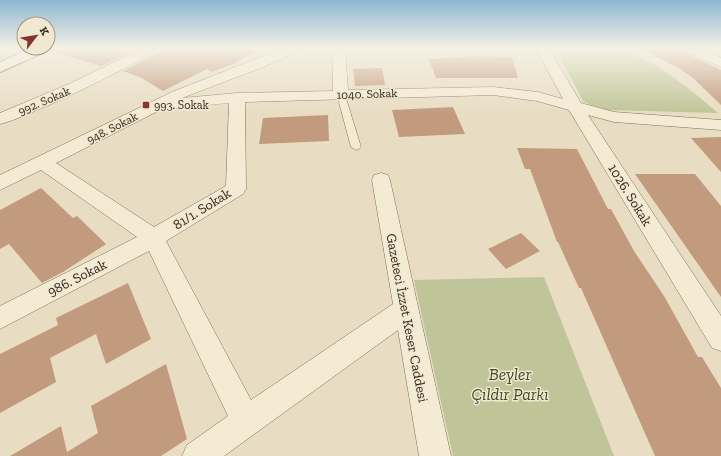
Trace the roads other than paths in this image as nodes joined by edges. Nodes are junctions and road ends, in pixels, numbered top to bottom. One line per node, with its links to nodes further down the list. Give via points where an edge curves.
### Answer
1 (111, 70): 9 (street, 992. Sokak, via 49,100)
2 (242, 70): 7 (street, 948. Sokak)
3 (340, 70): 5 (street)
4 (555, 70): 8 (street, 1026. Sokak)
5 (341, 95): 6 (street, 1040. Sokak); 8 (street, 1040. Sokak, via 493,91 538,97); 11 (lane)
6 (237, 98): 7 (street, 1040. Sokak); 15 (street, 81/1. Sokak, via 236,189)
7 (158, 105): 12 (street, 948. Sokak)
8 (575, 107): 10 (street, 1040. Sokak, via 614,117); 18 (street, 1026. Sokak)
9 (0, 119)
10 (721, 125)
11 (356, 147)
12 (44, 163): 14 (street, 948. Sokak); 15 (street)
13 (381, 180): 16 (street, Gazeteci İzzet Keser Caddesi)
14 (0, 183)
15 (154, 238): 17 (street, 986. Sokak); 19 (street)
16 (405, 310): 19 (street); 21 (street, Gazeteci İzzet Keser Caddesi)
17 (0, 318)
18 (721, 339)
19 (246, 421): 20 (street)
20 (198, 456)
21 (435, 456)

